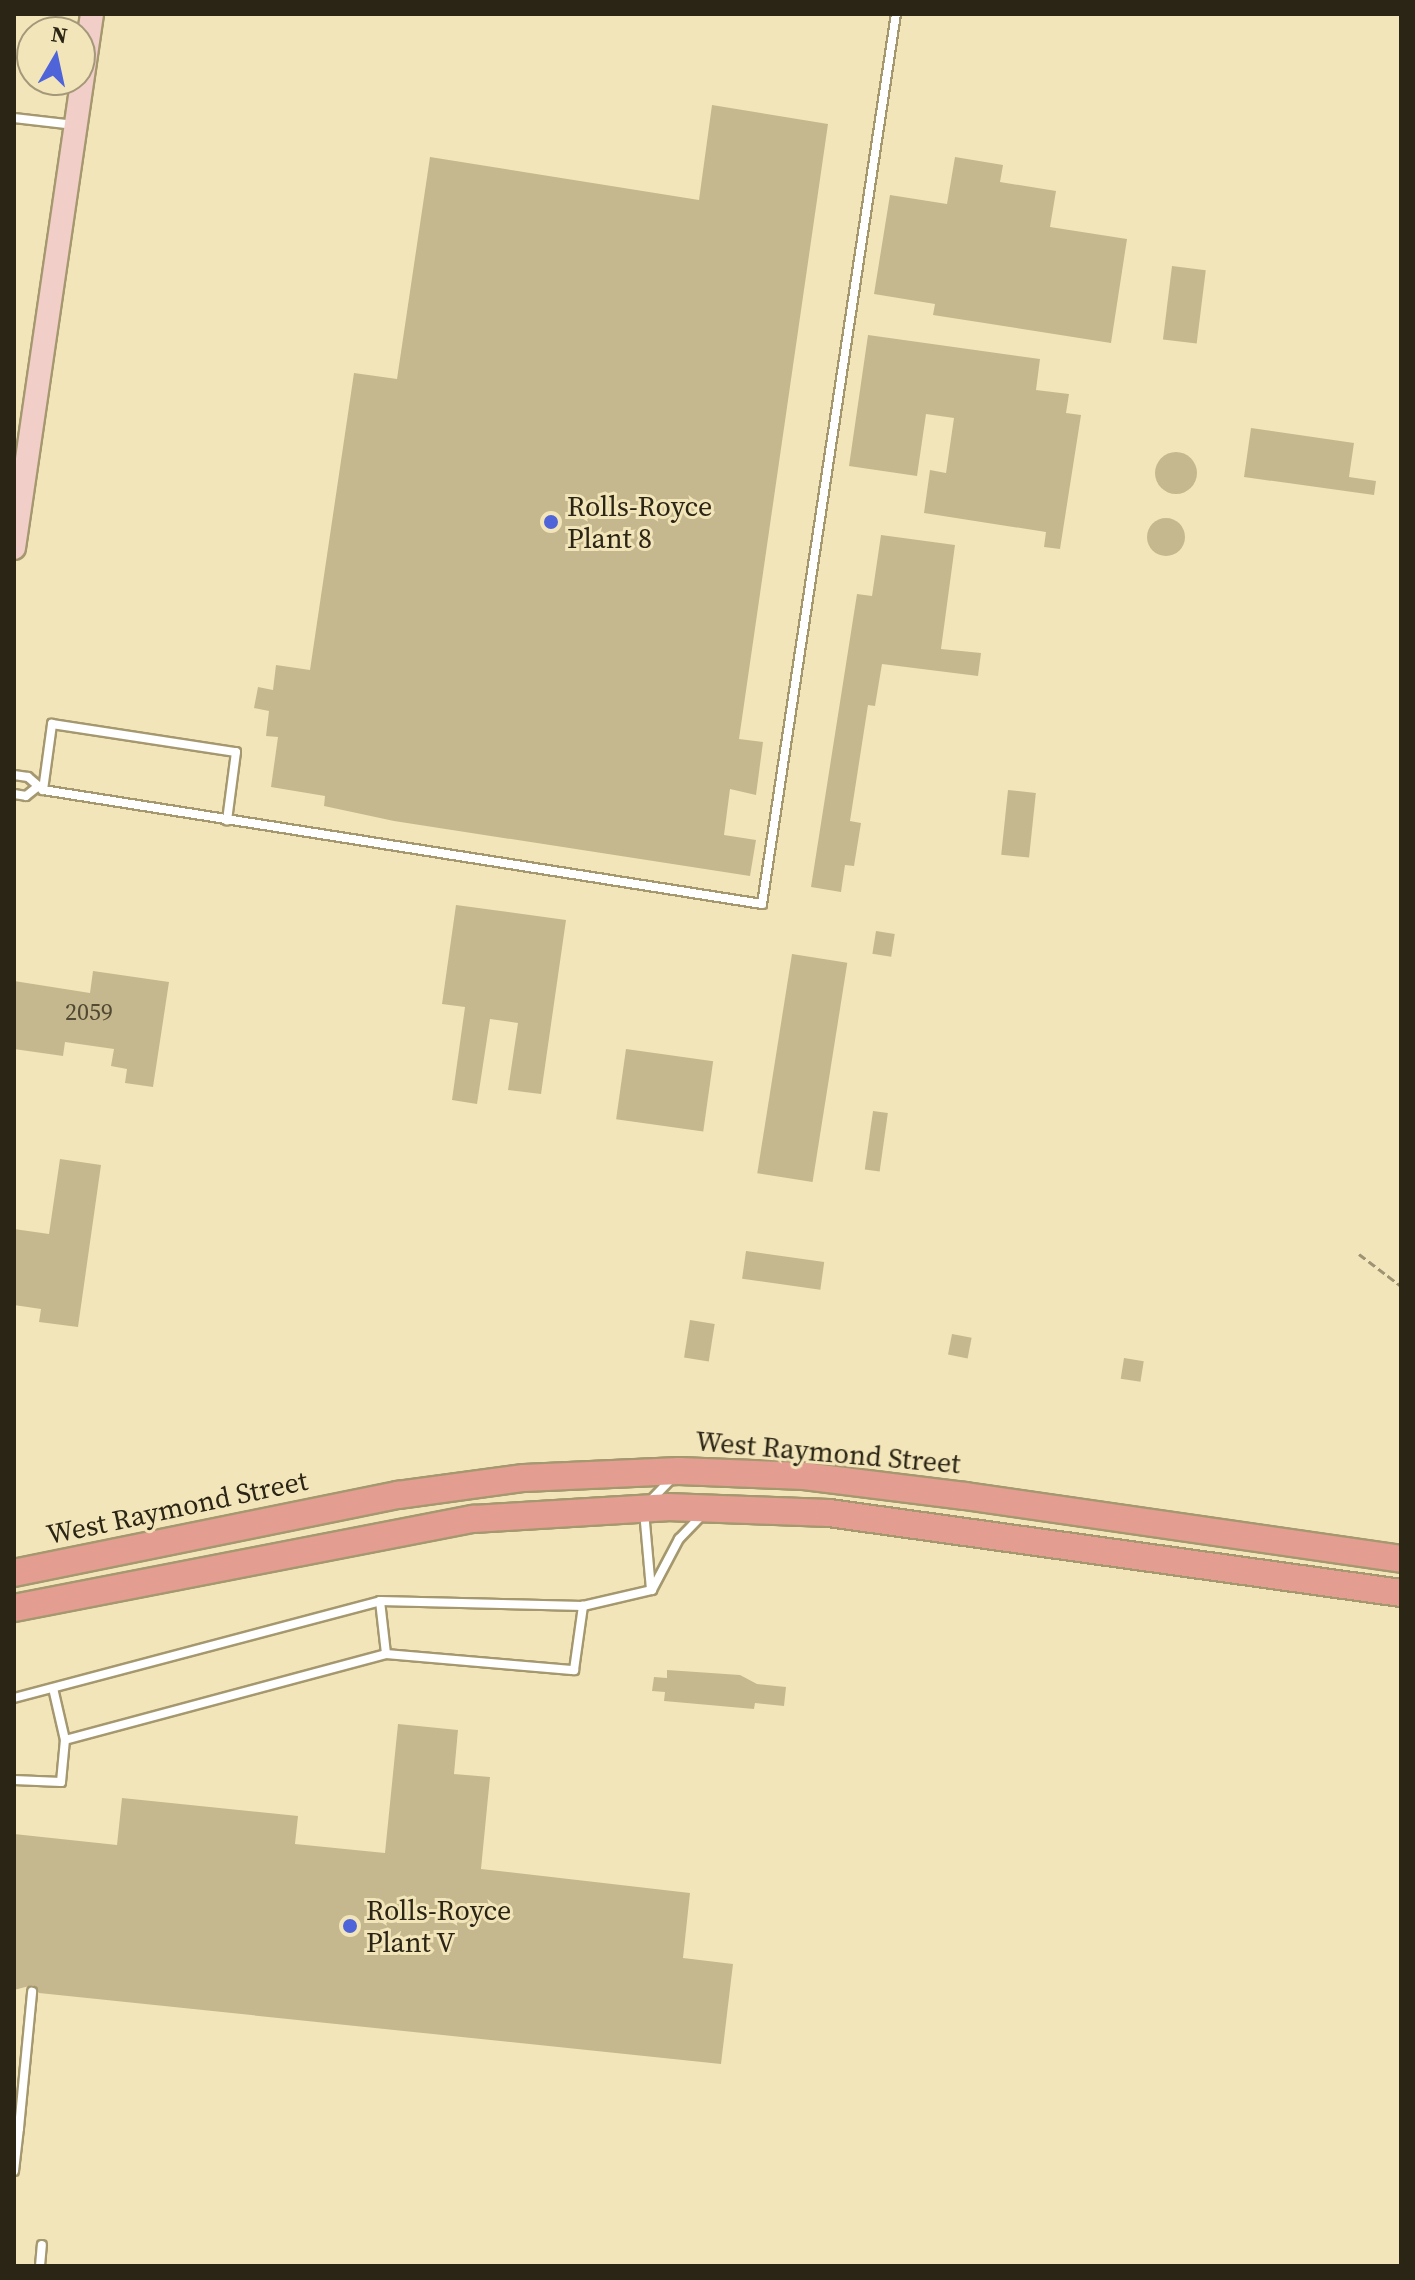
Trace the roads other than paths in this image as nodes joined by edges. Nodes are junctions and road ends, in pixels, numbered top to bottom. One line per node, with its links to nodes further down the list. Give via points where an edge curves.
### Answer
1 (92, 14): 4 (main road)
2 (896, 14): 9 (lane, via 762,904)
3 (14, 118): 4 (lane)
4 (76, 125): 5 (main road)
5 (14, 548)
6 (14, 775): 7 (lane, via 28,777)
7 (39, 789): 8 (lane, via 26,796); 9 (lane); 9 (lane, via 52,724 236,752)
8 (14, 794)
9 (227, 820)
10 (679, 1471): 12 (lane); 13 (main road, West Raymond Street, via 804,1476 936,1492); 15 (main road, West Raymond Street, via 524,1478 414,1493)
11 (709, 1507): 12 (main road); 16 (main road, via 829,1513); 17 (lane, via 679,1539)
12 (644, 1508): 17 (lane); 21 (main road, via 544,1511 426,1527)
13 (1373, 1556): 14 (main road, West Raymond Street); 16 (main road)
14 (1401, 1559)
15 (14, 1573)
16 (1367, 1589): 18 (main road)
17 (652, 1590): 20 (lane)
18 (1401, 1593)
19 (380, 1601): 20 (lane); 22 (lane); 23 (lane)
20 (583, 1606): 22 (lane, via 574,1670)
21 (14, 1608)
22 (386, 1654): 25 (lane)
23 (53, 1688): 24 (lane); 25 (lane)
24 (14, 1698)
25 (65, 1740): 26 (lane, via 61,1782)
26 (14, 1780)
27 (32, 1992): 28 (lane)
28 (18, 2096): 29 (lane)
29 (16, 2128): 30 (lane)
30 (14, 2171)
31 (42, 2245): 32 (lane)
32 (40, 2266)

